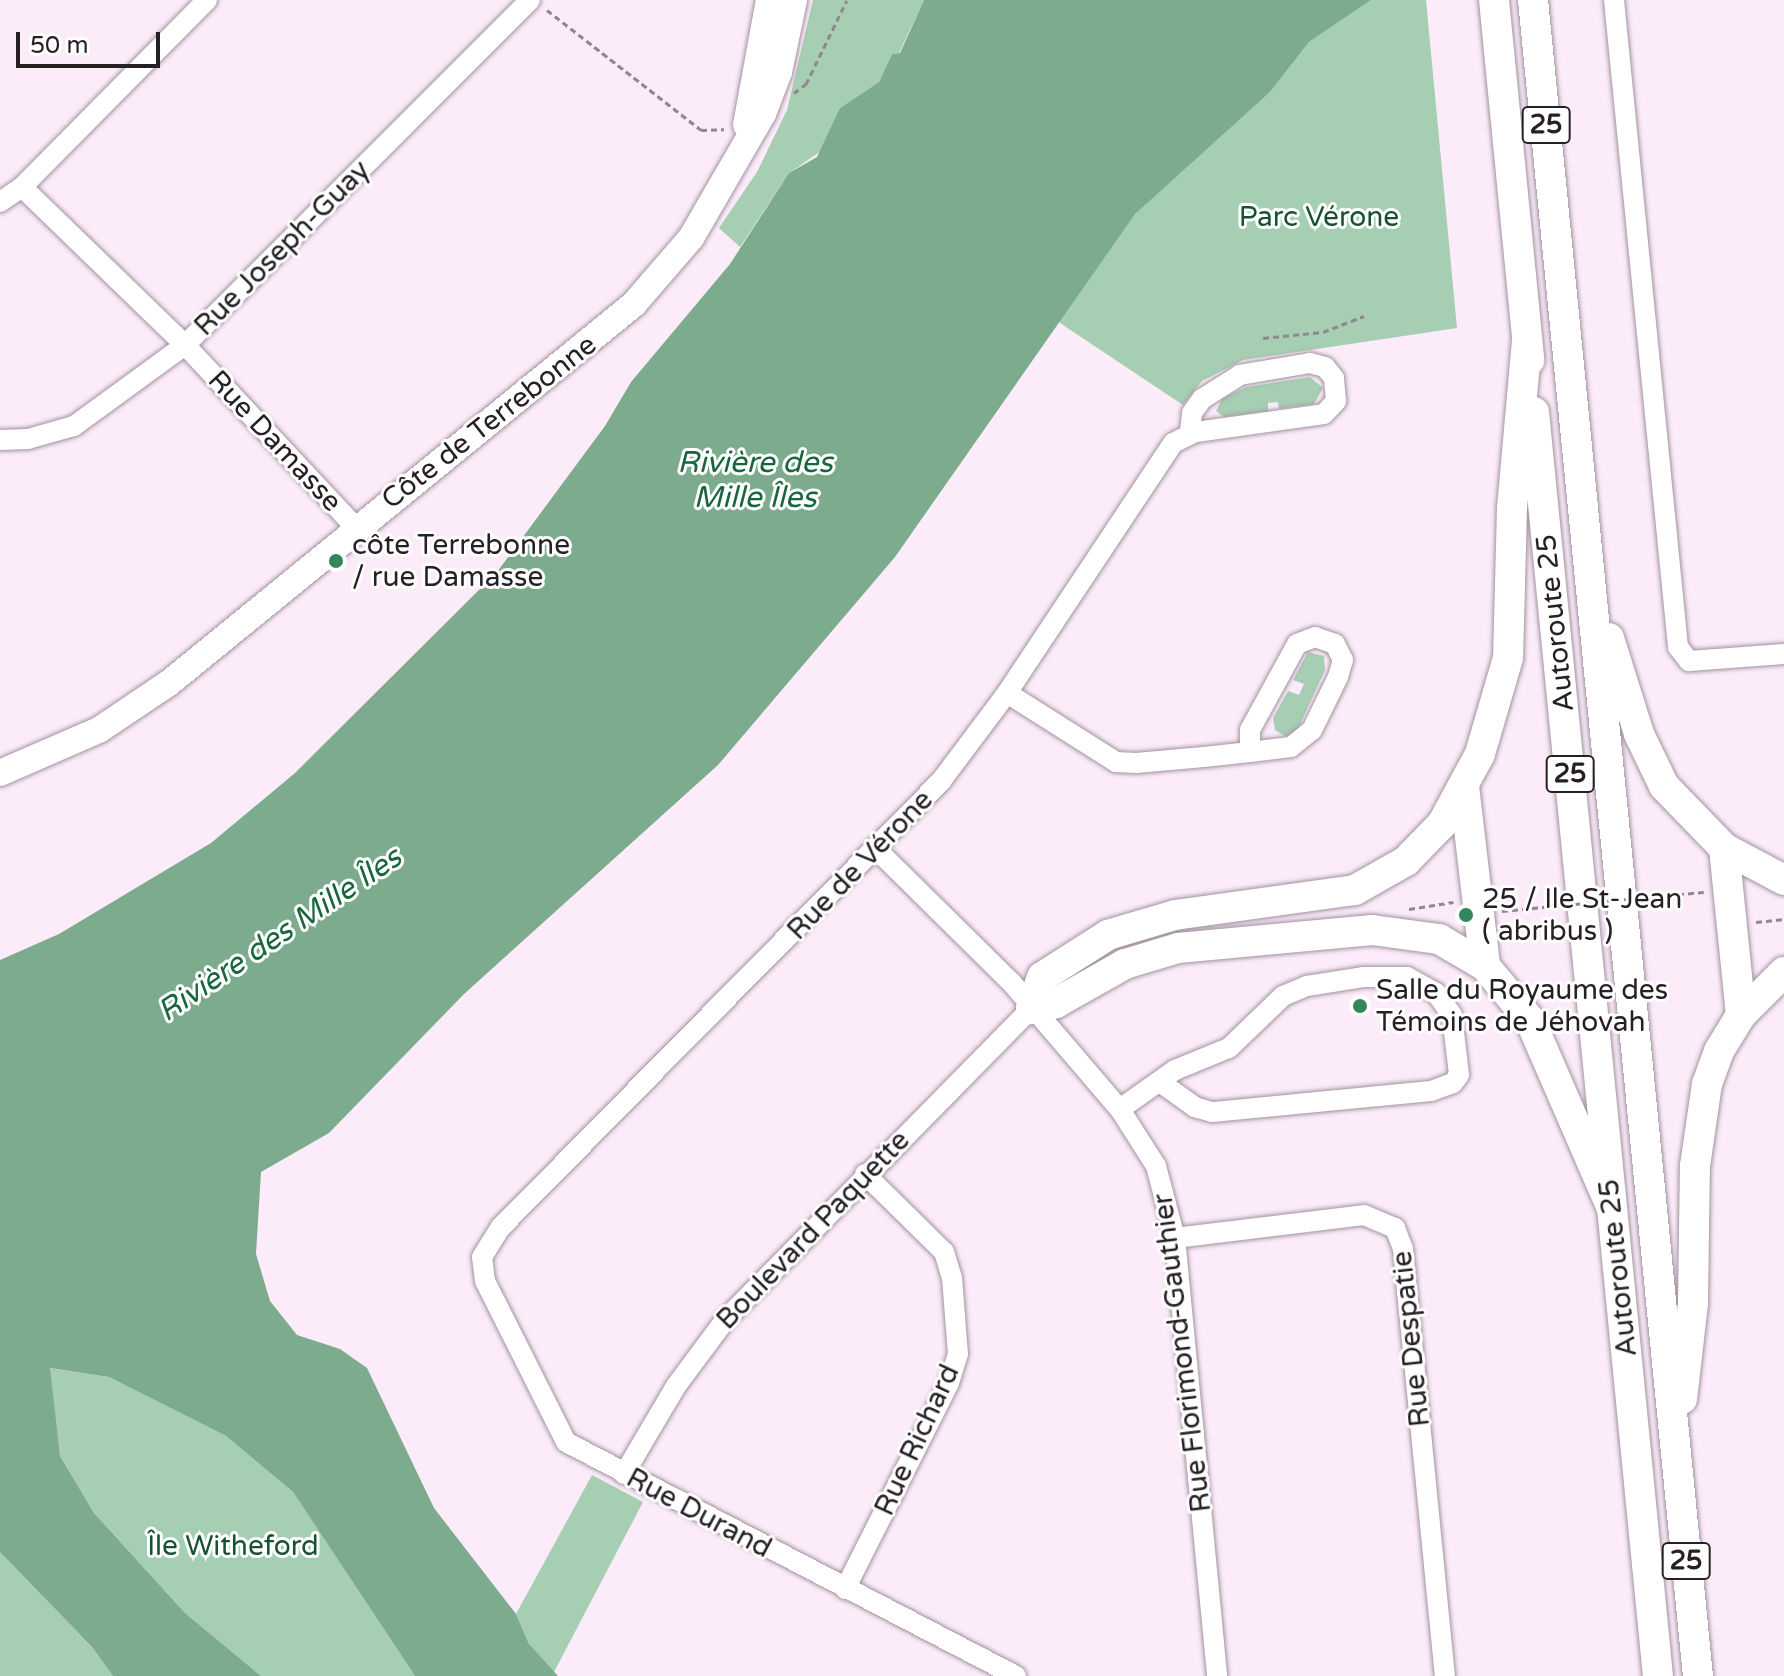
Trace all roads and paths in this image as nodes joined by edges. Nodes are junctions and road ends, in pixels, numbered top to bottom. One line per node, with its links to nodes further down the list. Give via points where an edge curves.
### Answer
1 (207, 0): 12 (street)
2 (769, 0): 11 (main road, Côte de Terrebonne)
3 (794, 0): 11 (main road, Côte de Terrebonne, via 769,102)
4 (847, 0): 9 (path, via 806,84)
5 (1494, 0): 17 (highway, Autoroute 25 / 25)
6 (1533, 0): 23 (highway, Autoroute 25 / 25)
7 (1614, 0): 24 (street, via 1678,647 1689,661)
8 (537, 4): 10 (path, via 688,122); 18 (street, Rue Joseph-Guay)
9 (792, 93)
10 (721, 132)
11 (738, 160): 22 (main road, Côte de Terrebonne, via 691,238 634,304)
12 (22, 187): 13 (street); 18 (street, Rue Damasse)
13 (0, 202)
14 (1364, 316): 15 (path, via 1323,332)
15 (1282, 337): 16 (path); 19 (path)
16 (1263, 338)
17 (1527, 340): 28 (highway, via 1512,508 1511,639 1496,712); 43 (highway, Autoroute 25 / 25)
18 (185, 345): 21 (street, Rue Joseph-Guay, via 74,426 28,439); 22 (street, Rue Damasse)
19 (1283, 346)
20 (1190, 433): 20 (street, Rue de Vérone, via 1324,414 1336,401 1334,378 1325,367 1310,363 1240,375 1202,399 1192,413); 25 (street, Rue de Vérone, via 1169,449)
21 (0, 440)
22 (356, 528): 27 (main road, Côte de Terrebonne, via 140,704 84,737)
23 (1591, 579): 29 (highway, via 1649,758 1680,806); 46 (highway, Autoroute 25 / 25)
24 (1784, 654)
25 (1007, 693): 26 (street, via 1116,762); 30 (street, Rue de Vérone, via 941,781)
26 (1250, 752): 26 (street, via 1297,746 1307,738 1342,667 1335,644 1315,637 1297,644 1250,730)
27 (0, 773)
28 (1464, 786): 36 (highway); 38 (highway, via 1424,846 1368,884 1317,899 1196,912 1123,929 1072,954 1042,977)
29 (1724, 848): 31 (highway); 39 (highway)
30 (877, 850): 38 (street, Rue Florimond-Gauthier, via 1011,982); 45 (street, Rue de Vérone, via 501,1227)
31 (1784, 880)
32 (1700, 892): 33 (path, bridge)
33 (1507, 911)
34 (1784, 919): 35 (path)
35 (1742, 923)
36 (1485, 966): 38 (highway, via 1439,939 1401,930 1211,943 1138,958 1056,1003); 43 (highway, via 1513,995 1537,1032)
37 (1784, 972): 39 (highway)
38 (1031, 1009): 41 (street, Rue Florimond-Gauthier); 42 (street, Boulevard Paquette)
39 (1741, 1015): 46 (highway, via 1712,1066 1701,1115 1693,1304)
40 (1160, 1082): 40 (street, via 1229,1048 1273,1003 1295,990 1383,976 1413,979 1442,999 1452,1015 1459,1075 1431,1091 1212,1112); 41 (street)
41 (1120, 1109): 44 (street, Rue Florimond-Gauthier, via 1156,1166)
42 (865, 1174): 47 (street, Boulevard Paquette, via 709,1340); 48 (street, Rue Richard, via 944,1252 952,1278 958,1354 949,1383)
43 (1612, 1209): 52 (highway, Autoroute 25 / 25)
44 (1175, 1238): 50 (street, Rue Florimond-Gauthier); 51 (street, Rue Despatie, via 1364,1215 1395,1228 1403,1249)
45 (482, 1257): 47 (street, Rue Durand, via 485,1281 561,1436)
46 (1676, 1456): 53 (highway, Autoroute 25 / 25)
47 (624, 1474): 48 (street, Rue Durand)
48 (845, 1589): 49 (street, Rue Durand)
49 (1016, 1676)
50 (1217, 1676)
51 (1445, 1676)
52 (1658, 1676)
53 (1698, 1676)

